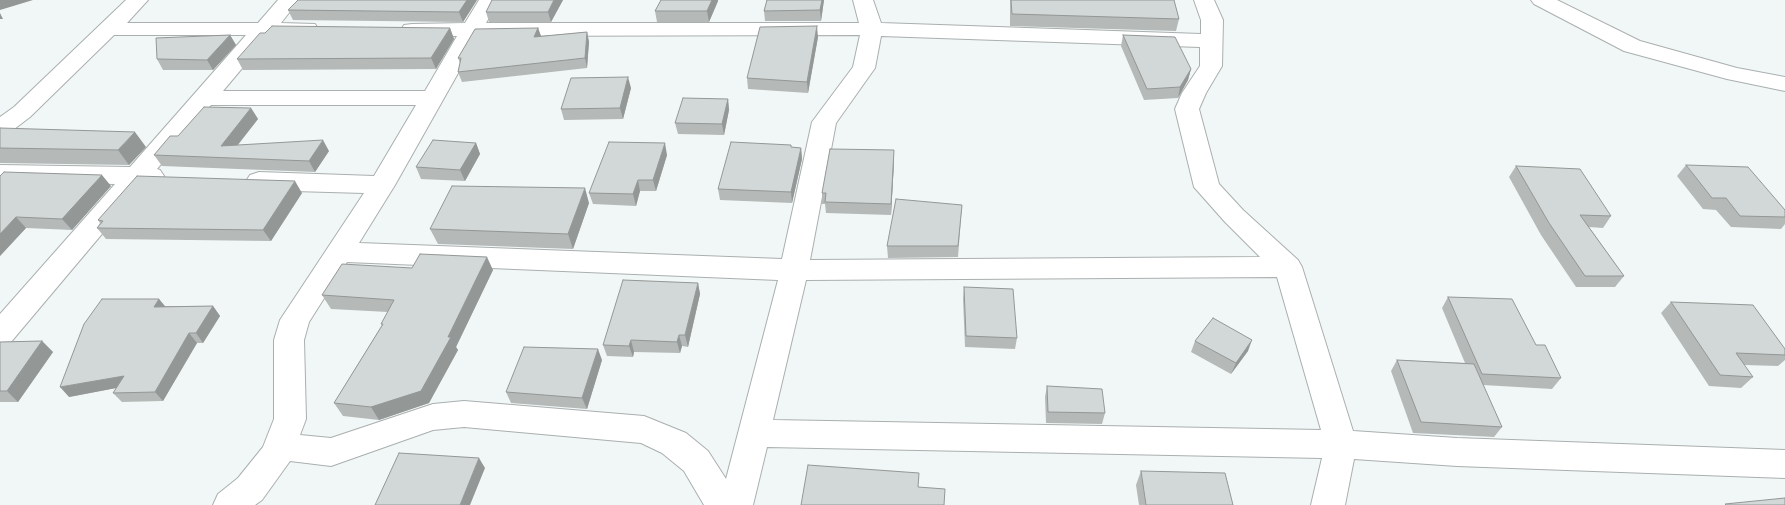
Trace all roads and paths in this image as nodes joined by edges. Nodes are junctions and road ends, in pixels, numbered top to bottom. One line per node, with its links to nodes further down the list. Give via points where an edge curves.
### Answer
1 (138, 0): 8 (street)
2 (289, 0): 7 (street)
3 (489, 0): 12 (street)
4 (863, 0): 10 (street)
5 (1204, 0): 13 (street, via 1212,20)
6 (1541, 0): 14 (street, via 1632,46)
7 (265, 28): 8 (street); 9 (street); 15 (street)
8 (108, 29): 17 (street, via 22,112)
9 (324, 29)
10 (872, 29): 12 (street); 13 (street); 25 (street, via 864,68 824,122)
11 (393, 30): 12 (street)
12 (471, 31): 16 (street)
13 (1211, 41): 24 (street, via 1211,66 1187,110 1207,187)
14 (1785, 84)
15 (205, 98): 16 (street); 19 (street)
16 (432, 98): 22 (street)
17 (0, 128)
18 (0, 173): 19 (street)
19 (139, 176): 20 (street); 26 (street)
20 (178, 177)
21 (236, 180): 22 (street)
22 (382, 185): 23 (street)
23 (338, 252): 25 (street); 28 (street, via 295,320 289,340 290,418)
24 (1288, 266): 25 (street); 29 (street)
25 (794, 270): 27 (street)
26 (0, 334)
27 (754, 433): 29 (street); 33 (street)
28 (281, 441): 31 (street, via 276,455 250,489); 32 (street, via 296,449 331,452 434,417 458,414 644,430 674,443 696,461)
29 (1341, 444): 30 (street, via 1456,452); 34 (street)
30 (1785, 464)
31 (230, 505)
32 (722, 505)
33 (736, 505)
34 (1328, 505)

